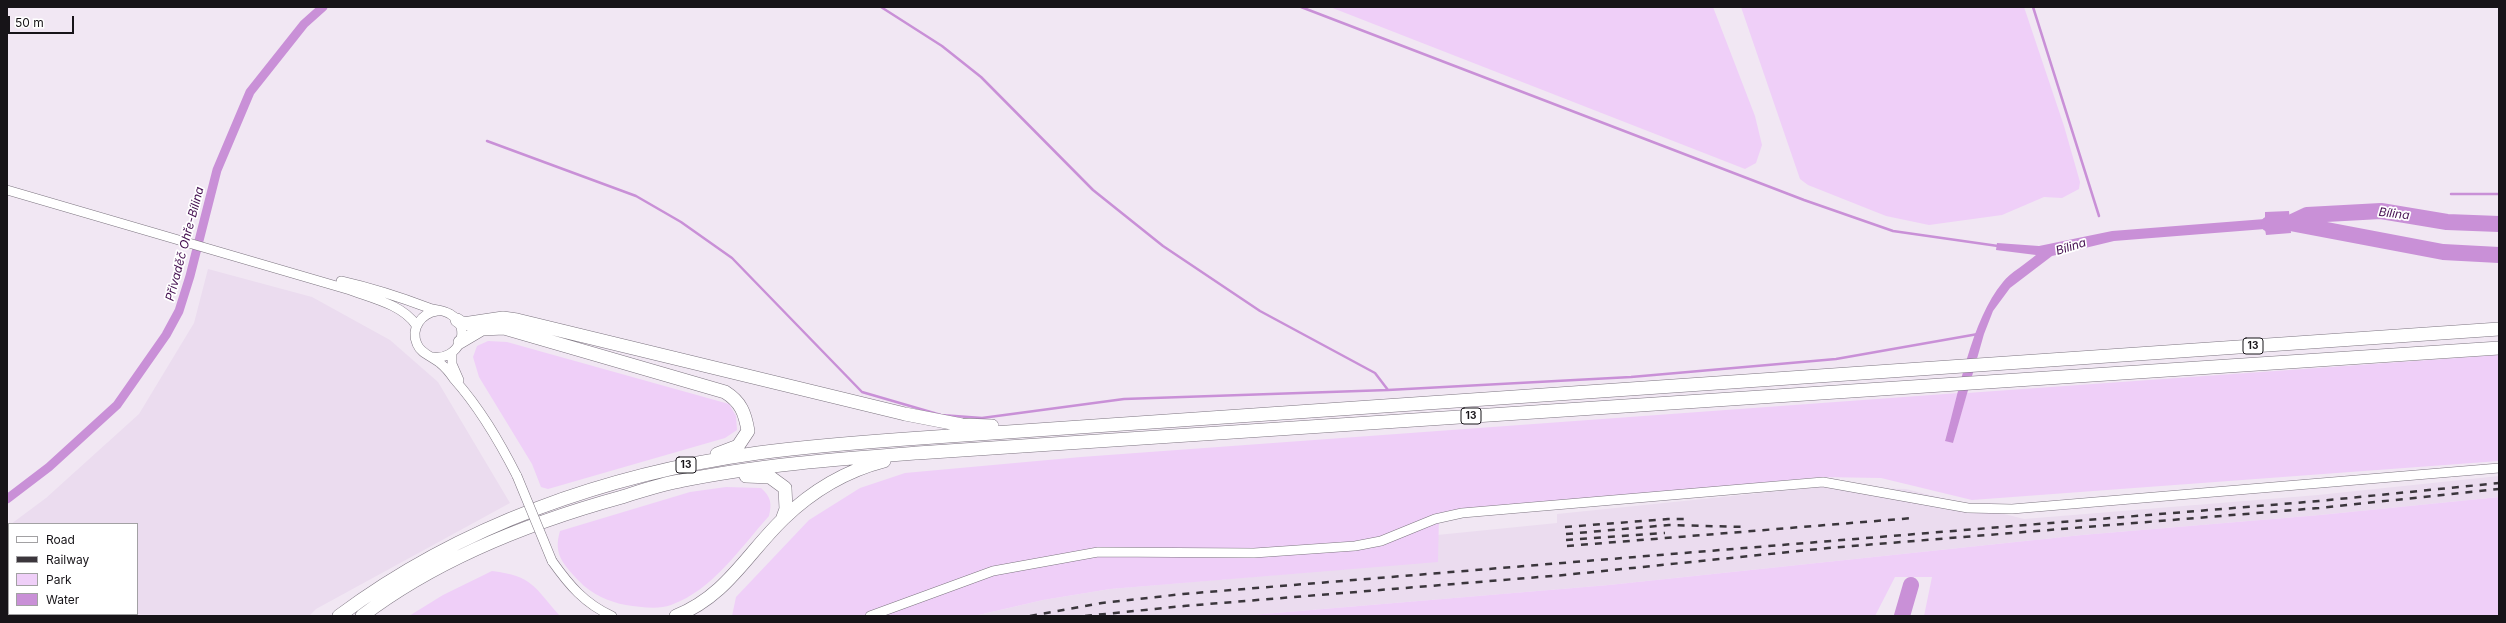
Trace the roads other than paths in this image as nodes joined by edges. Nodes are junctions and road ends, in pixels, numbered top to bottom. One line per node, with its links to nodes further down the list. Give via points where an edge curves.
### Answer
1 (7, 190): 2 (street)
2 (275, 268): 3 (street, via 390,293); 5 (street, via 381,301 412,318)
3 (437, 311): 4 (street, via 448,313); 5 (street, via 423,317)
4 (457, 320): 7 (street, via 462,335); 12 (highway, via 463,324 503,318 517,320 897,412 962,425)
5 (416, 325): 10 (street, via 417,344 426,354)
6 (2499, 329): 12 (highway, 13)
7 (460, 342): 9 (street); 14 (highway, via 482,329 504,328 725,392 736,399 744,410 748,431 738,446)
8 (2499, 348): 13 (highway, 13)
9 (452, 354): 10 (street); 11 (street, via 452,364)
10 (433, 357): 11 (street)
11 (461, 387): 20 (street, bridge, via 495,434 517,476 552,561 570,588 596,609)
12 (1066, 429): 14 (highway, 13, via 840,444 758,453)
13 (917, 453): 16 (highway, 13, via 764,467); 17 (highway, via 843,474 812,494)
14 (673, 468): 18 (highway, 13, via 614,482 517,515 408,568)
15 (2499, 468): 22 (street, via 2012,508 1968,508 1823,482 1462,513 1435,519 1381,541 1355,546 1254,553 1091,553 993,571)
16 (679, 481): 17 (highway, via 754,475 770,477 785,488 786,509); 19 (highway, 13, via 583,507 518,531 466,554 415,581)
17 (782, 520): 21 (highway, via 729,582 695,608)
18 (339, 616)
19 (362, 616)
20 (612, 616)
21 (676, 616)
22 (870, 616)

